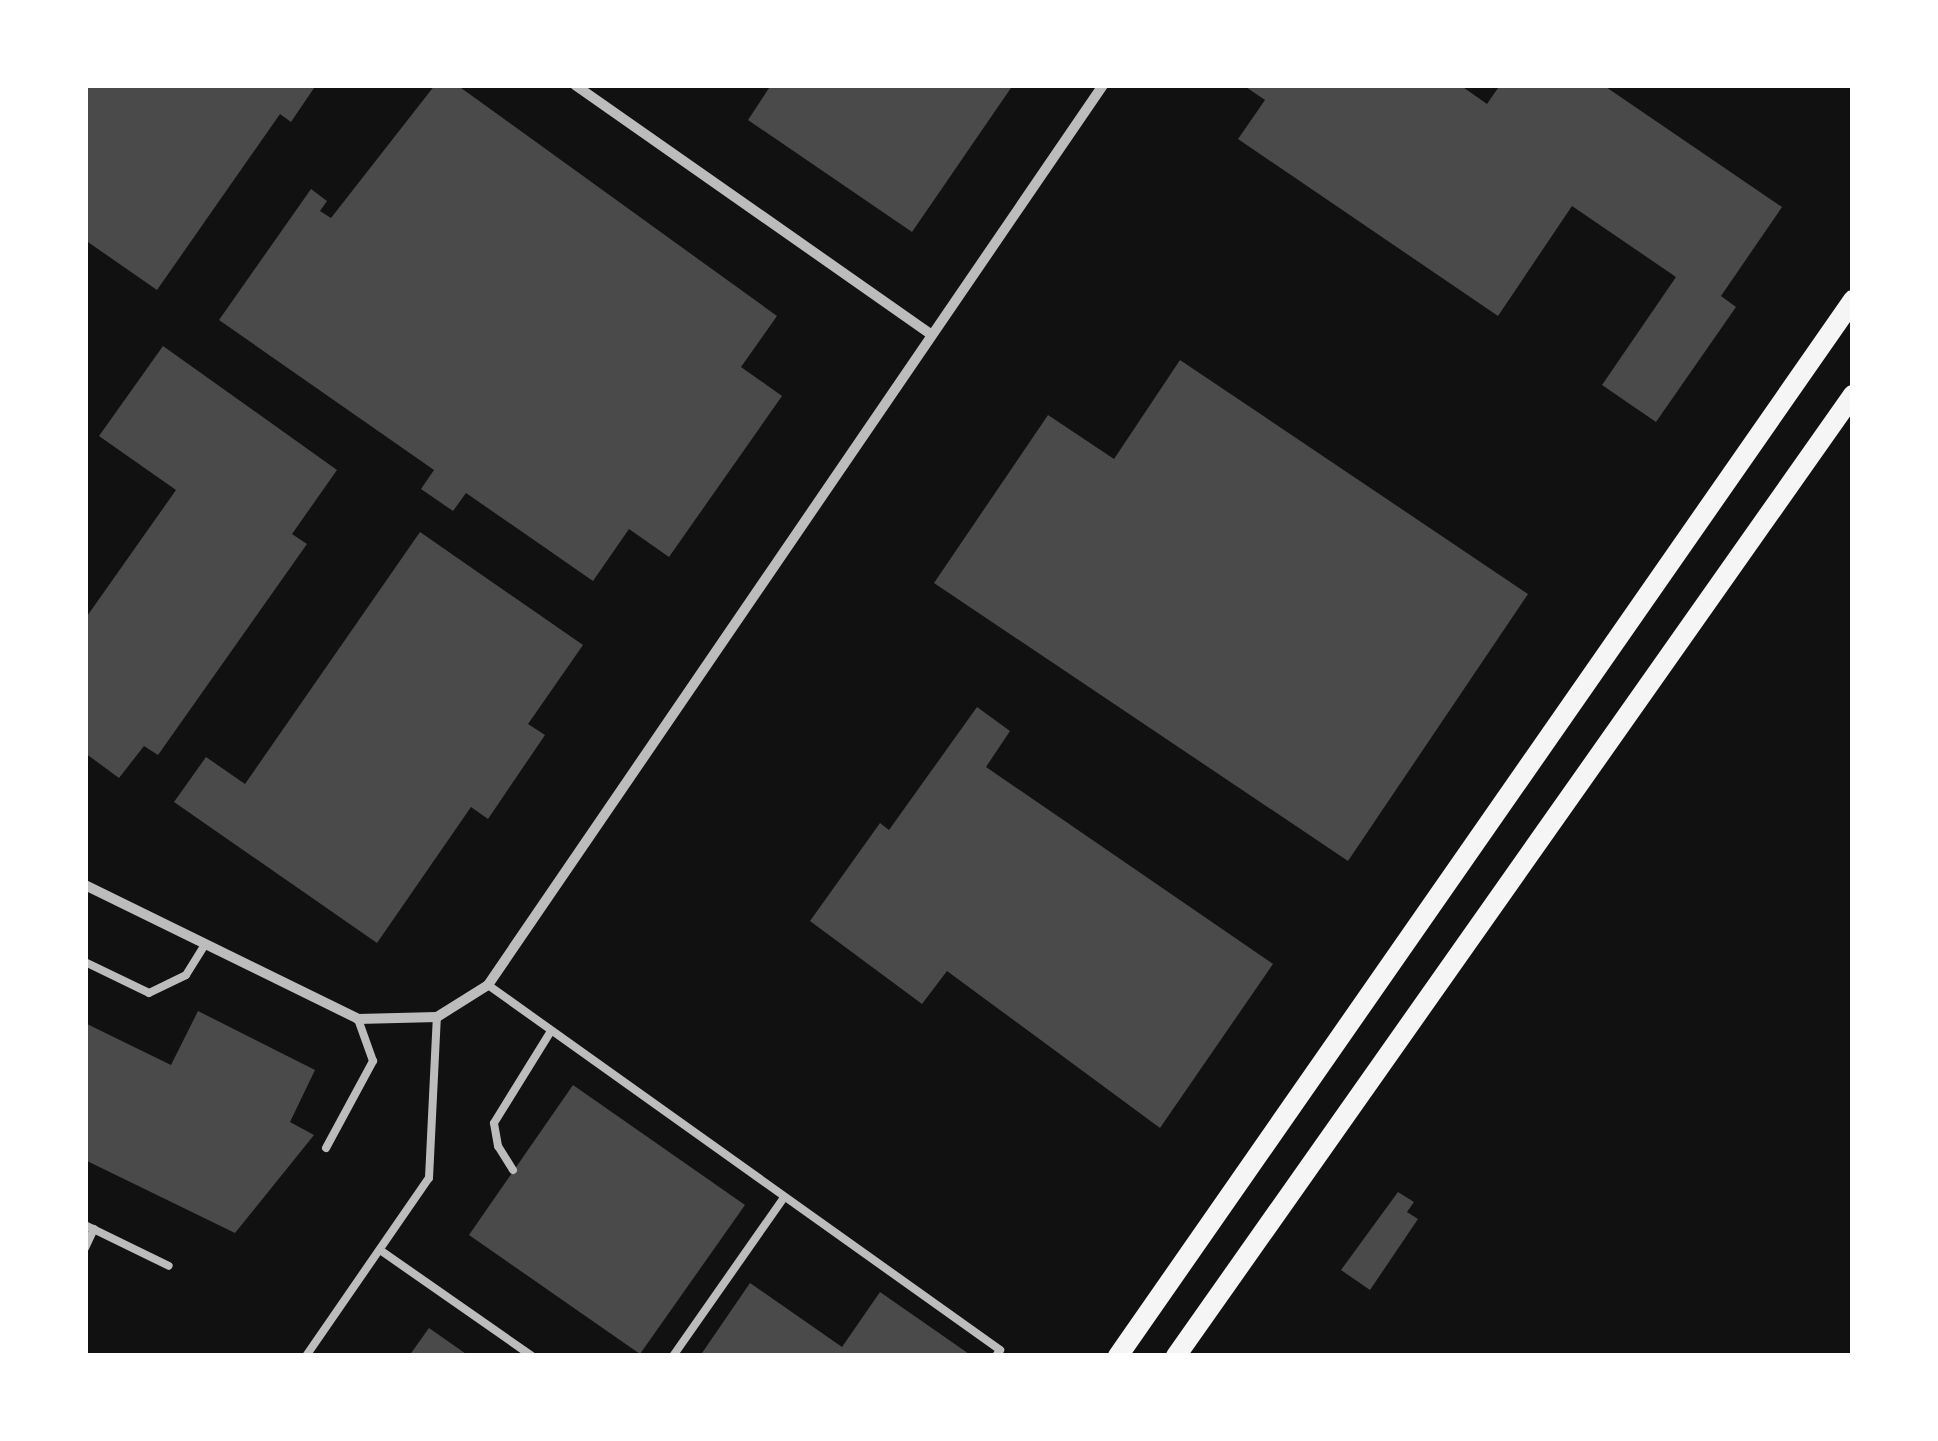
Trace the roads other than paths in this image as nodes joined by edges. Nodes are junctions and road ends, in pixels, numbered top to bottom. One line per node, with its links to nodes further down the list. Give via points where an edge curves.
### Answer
1 (575, 85): 4 (street)
2 (1103, 85): 4 (street)
3 (1853, 300): 24 (main road)
4 (930, 333): 9 (street)
5 (1853, 395): 25 (main road)
6 (85, 886): 7 (street)
7 (205, 944): 8 (lane, via 186,975 149,992); 11 (street)
8 (85, 962)
9 (488, 985): 10 (street); 12 (lane)
10 (436, 1017): 11 (street); 18 (lane, via 428,1178)
11 (358, 1019): 13 (lane, via 374,1061)
12 (551, 1030): 14 (lane, via 494,1123 498,1146); 15 (lane, via 768,1182)
13 (326, 1148)
14 (514, 1170)
15 (783, 1200): 22 (lane); 23 (lane, via 1000,1350)
16 (90, 1227): 17 (lane); 19 (lane)
17 (85, 1248)
18 (380, 1250): 20 (lane); 21 (lane)
19 (169, 1266)
20 (306, 1356)
21 (532, 1356)
22 (673, 1356)
23 (996, 1356)
24 (1118, 1356)
25 (1176, 1356)

